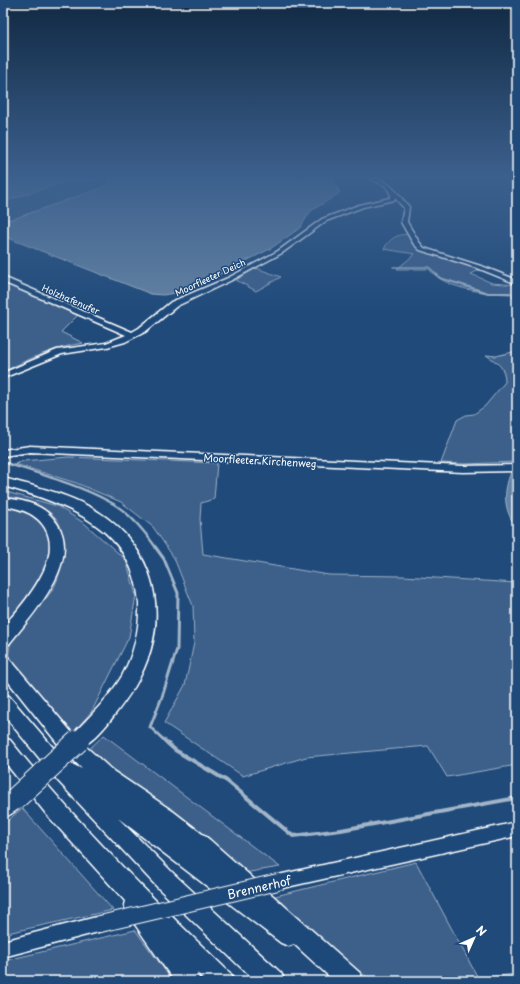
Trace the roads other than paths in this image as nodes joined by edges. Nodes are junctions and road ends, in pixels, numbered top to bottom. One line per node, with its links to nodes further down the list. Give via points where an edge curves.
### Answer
1 (319, 224): 5 (street, Moorfleeter Deich, via 280,252 168,308)
2 (405, 224): 4 (street, via 418,246)
3 (3, 279): 5 (street, Holzhafenufer)
4 (517, 282)
5 (132, 335): 6 (street, Moorfleeter Deich, via 107,345 49,356)
6 (3, 376)
7 (3, 453): 8 (street, Moorfleeter Kirchenweg, via 38,449 456,468)
8 (517, 468)
9 (3, 482): 16 (highway, bridge, via 62,501 101,521 126,545 138,563 144,582 148,620 138,662 113,704 80,739)
10 (3, 502): 11 (highway, via 25,506 46,517 54,528 58,549 52,571 43,586)
11 (3, 640)
12 (3, 663): 23 (highway, via 86,760 202,847)
13 (3, 701): 15 (highway)
14 (3, 746): 18 (highway, via 61,816)
15 (44, 752): 22 (highway, via 185,899); 23 (highway)
16 (9, 804)
17 (517, 829): 19 (street, Brennerhof, bridge, via 278,882)
18 (110, 869): 20 (highway); 21 (highway)
19 (3, 949)
20 (188, 981)
21 (222, 981)
22 (273, 981)
23 (351, 981)

